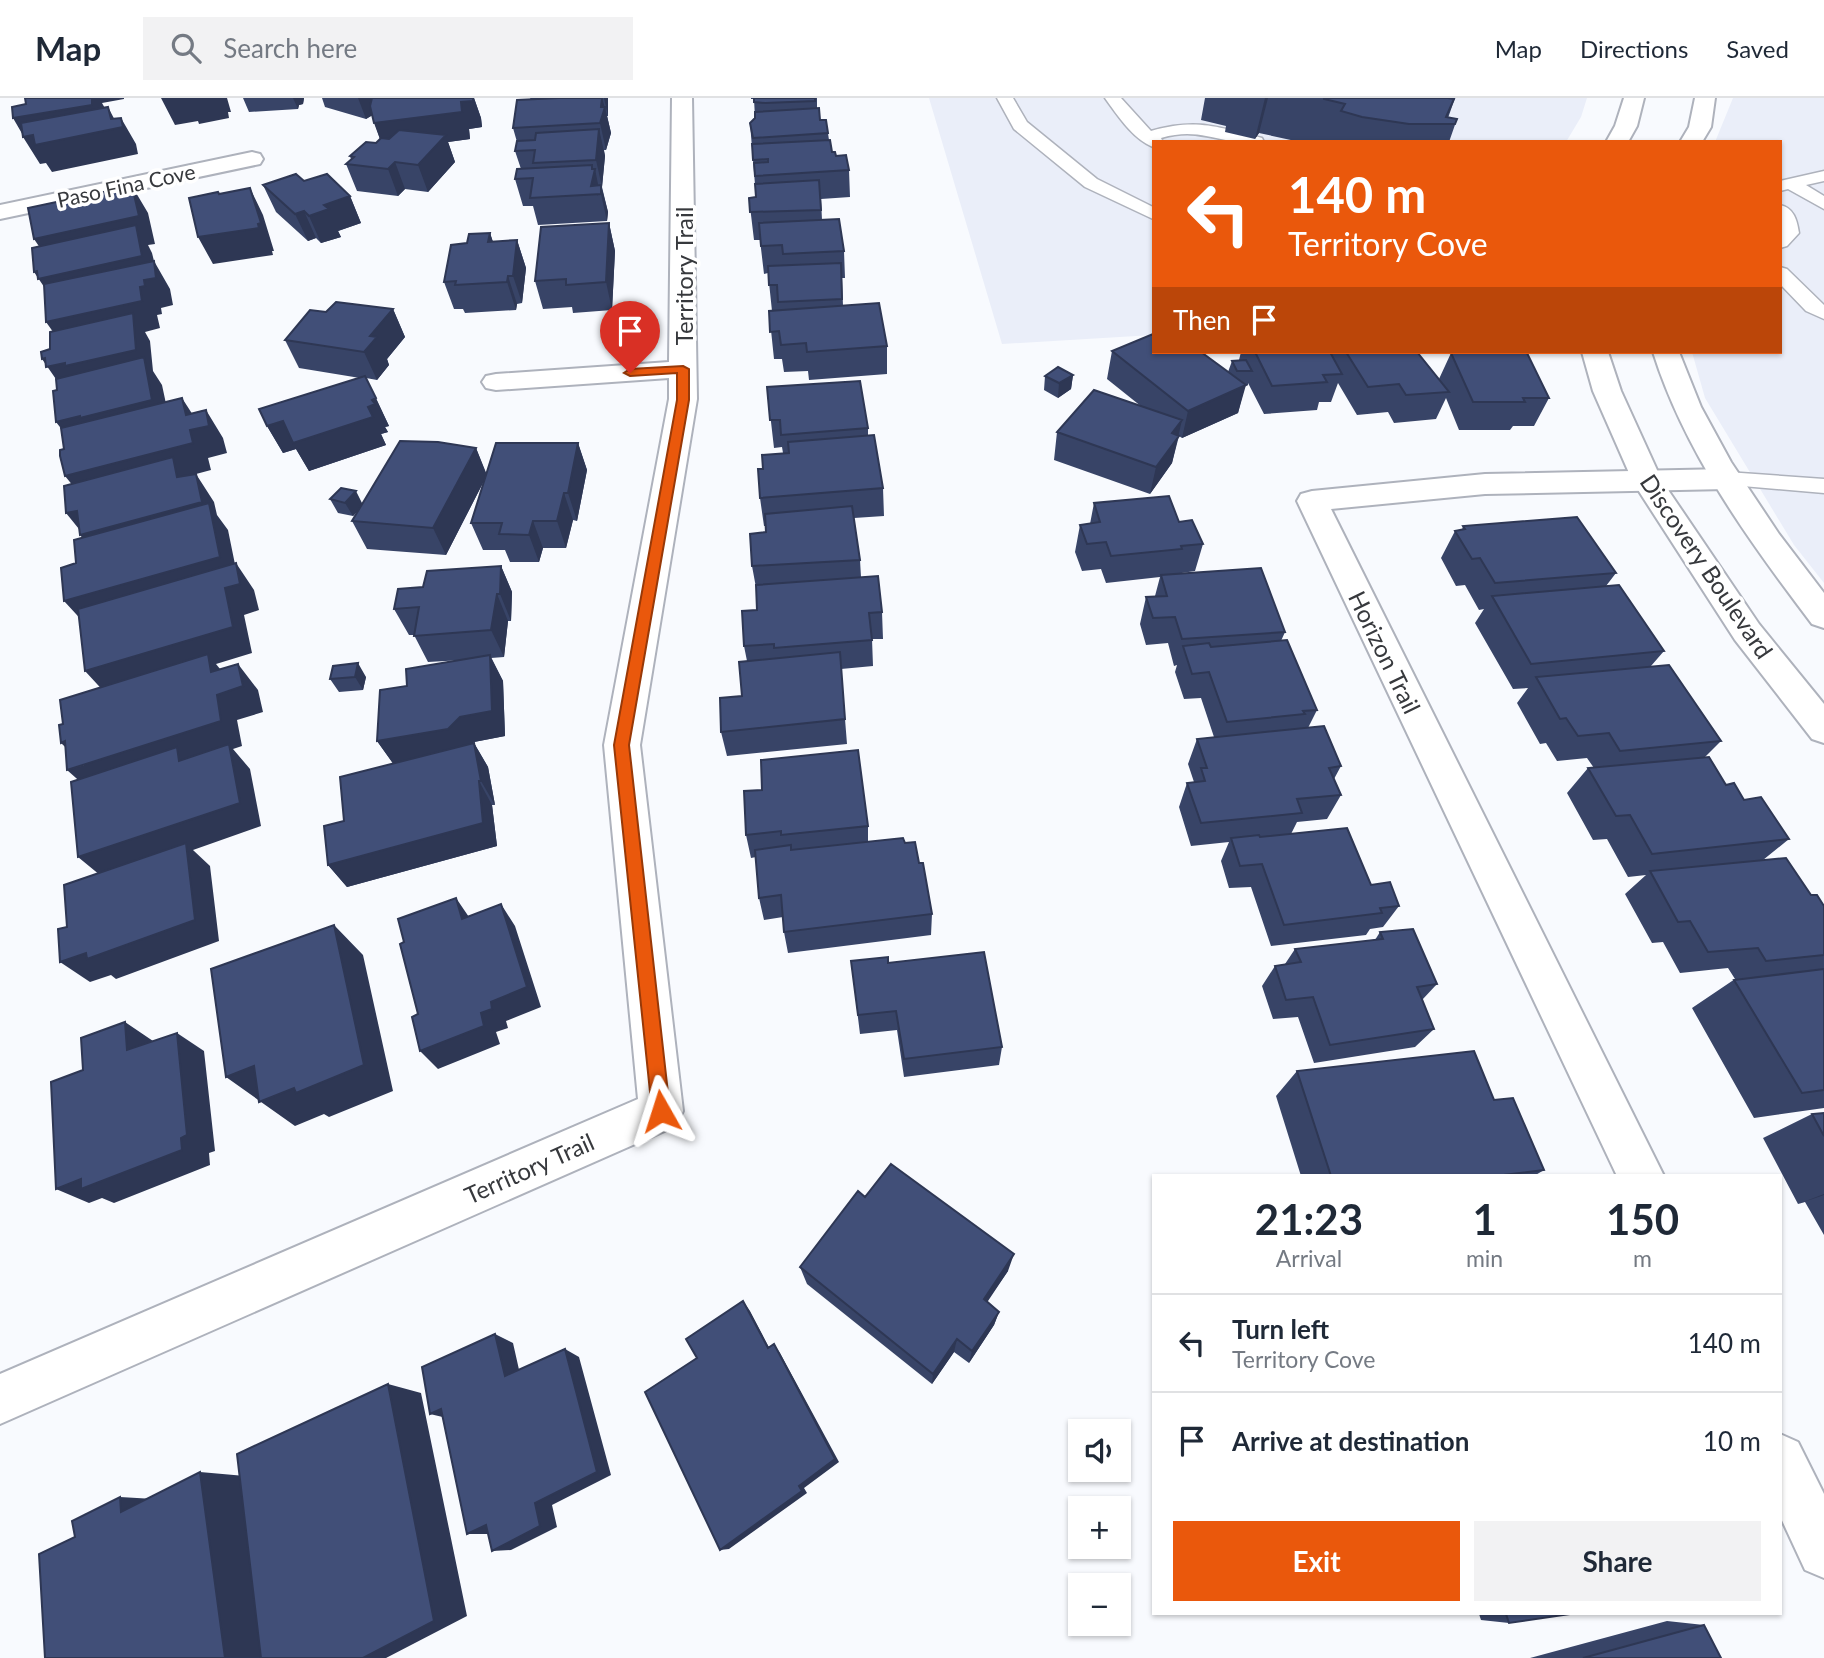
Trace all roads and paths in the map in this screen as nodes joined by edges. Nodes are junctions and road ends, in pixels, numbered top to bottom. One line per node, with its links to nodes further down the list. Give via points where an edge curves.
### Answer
1 (682, 98): 22 (street, Territory Trail)
2 (1005, 98): 16 (lane, via 1020,125 1091,183)
3 (1113, 98): 6 (lane)
4 (1634, 98): 8 (street)
5 (1704, 98): 9 (street, via 1700,127)
6 (1151, 139): 7 (lane, via 1180,128 1197,128)
7 (1248, 140)
8 (1618, 140)
9 (1692, 140)
10 (252, 159): 14 (street, Paso Fina Cove)
11 (1824, 176): 12 (lane)
12 (1785, 185): 13 (lane)
13 (1824, 204)
14 (0, 212)
15 (1782, 212): 17 (lane, via 1790,233)
16 (1152, 214)
17 (1782, 240)
18 (1782, 275): 19 (lane)
19 (1824, 313)
20 (1596, 354): 25 (street, Discovery Boulevard)
21 (1667, 354): 24 (street, via 1687,407)
22 (683, 369): 23 (street); 30 (street, Territory Trail, via 683,400 622,745 661,1111)
23 (496, 382)
24 (1727, 479): 25 (street, Horizon Trail); 26 (lane); 27 (street)
25 (1648, 482): 28 (street, Discovery Boulevard, via 1746,632); 29 (street, Horizon Trail, via 1485,484 1312,501)
26 (1824, 486)
27 (1824, 616)
28 (1824, 729)
29 (1640, 1174)
30 (0, 1399)
31 (1782, 1464): 32 (street)
32 (1824, 1551)

